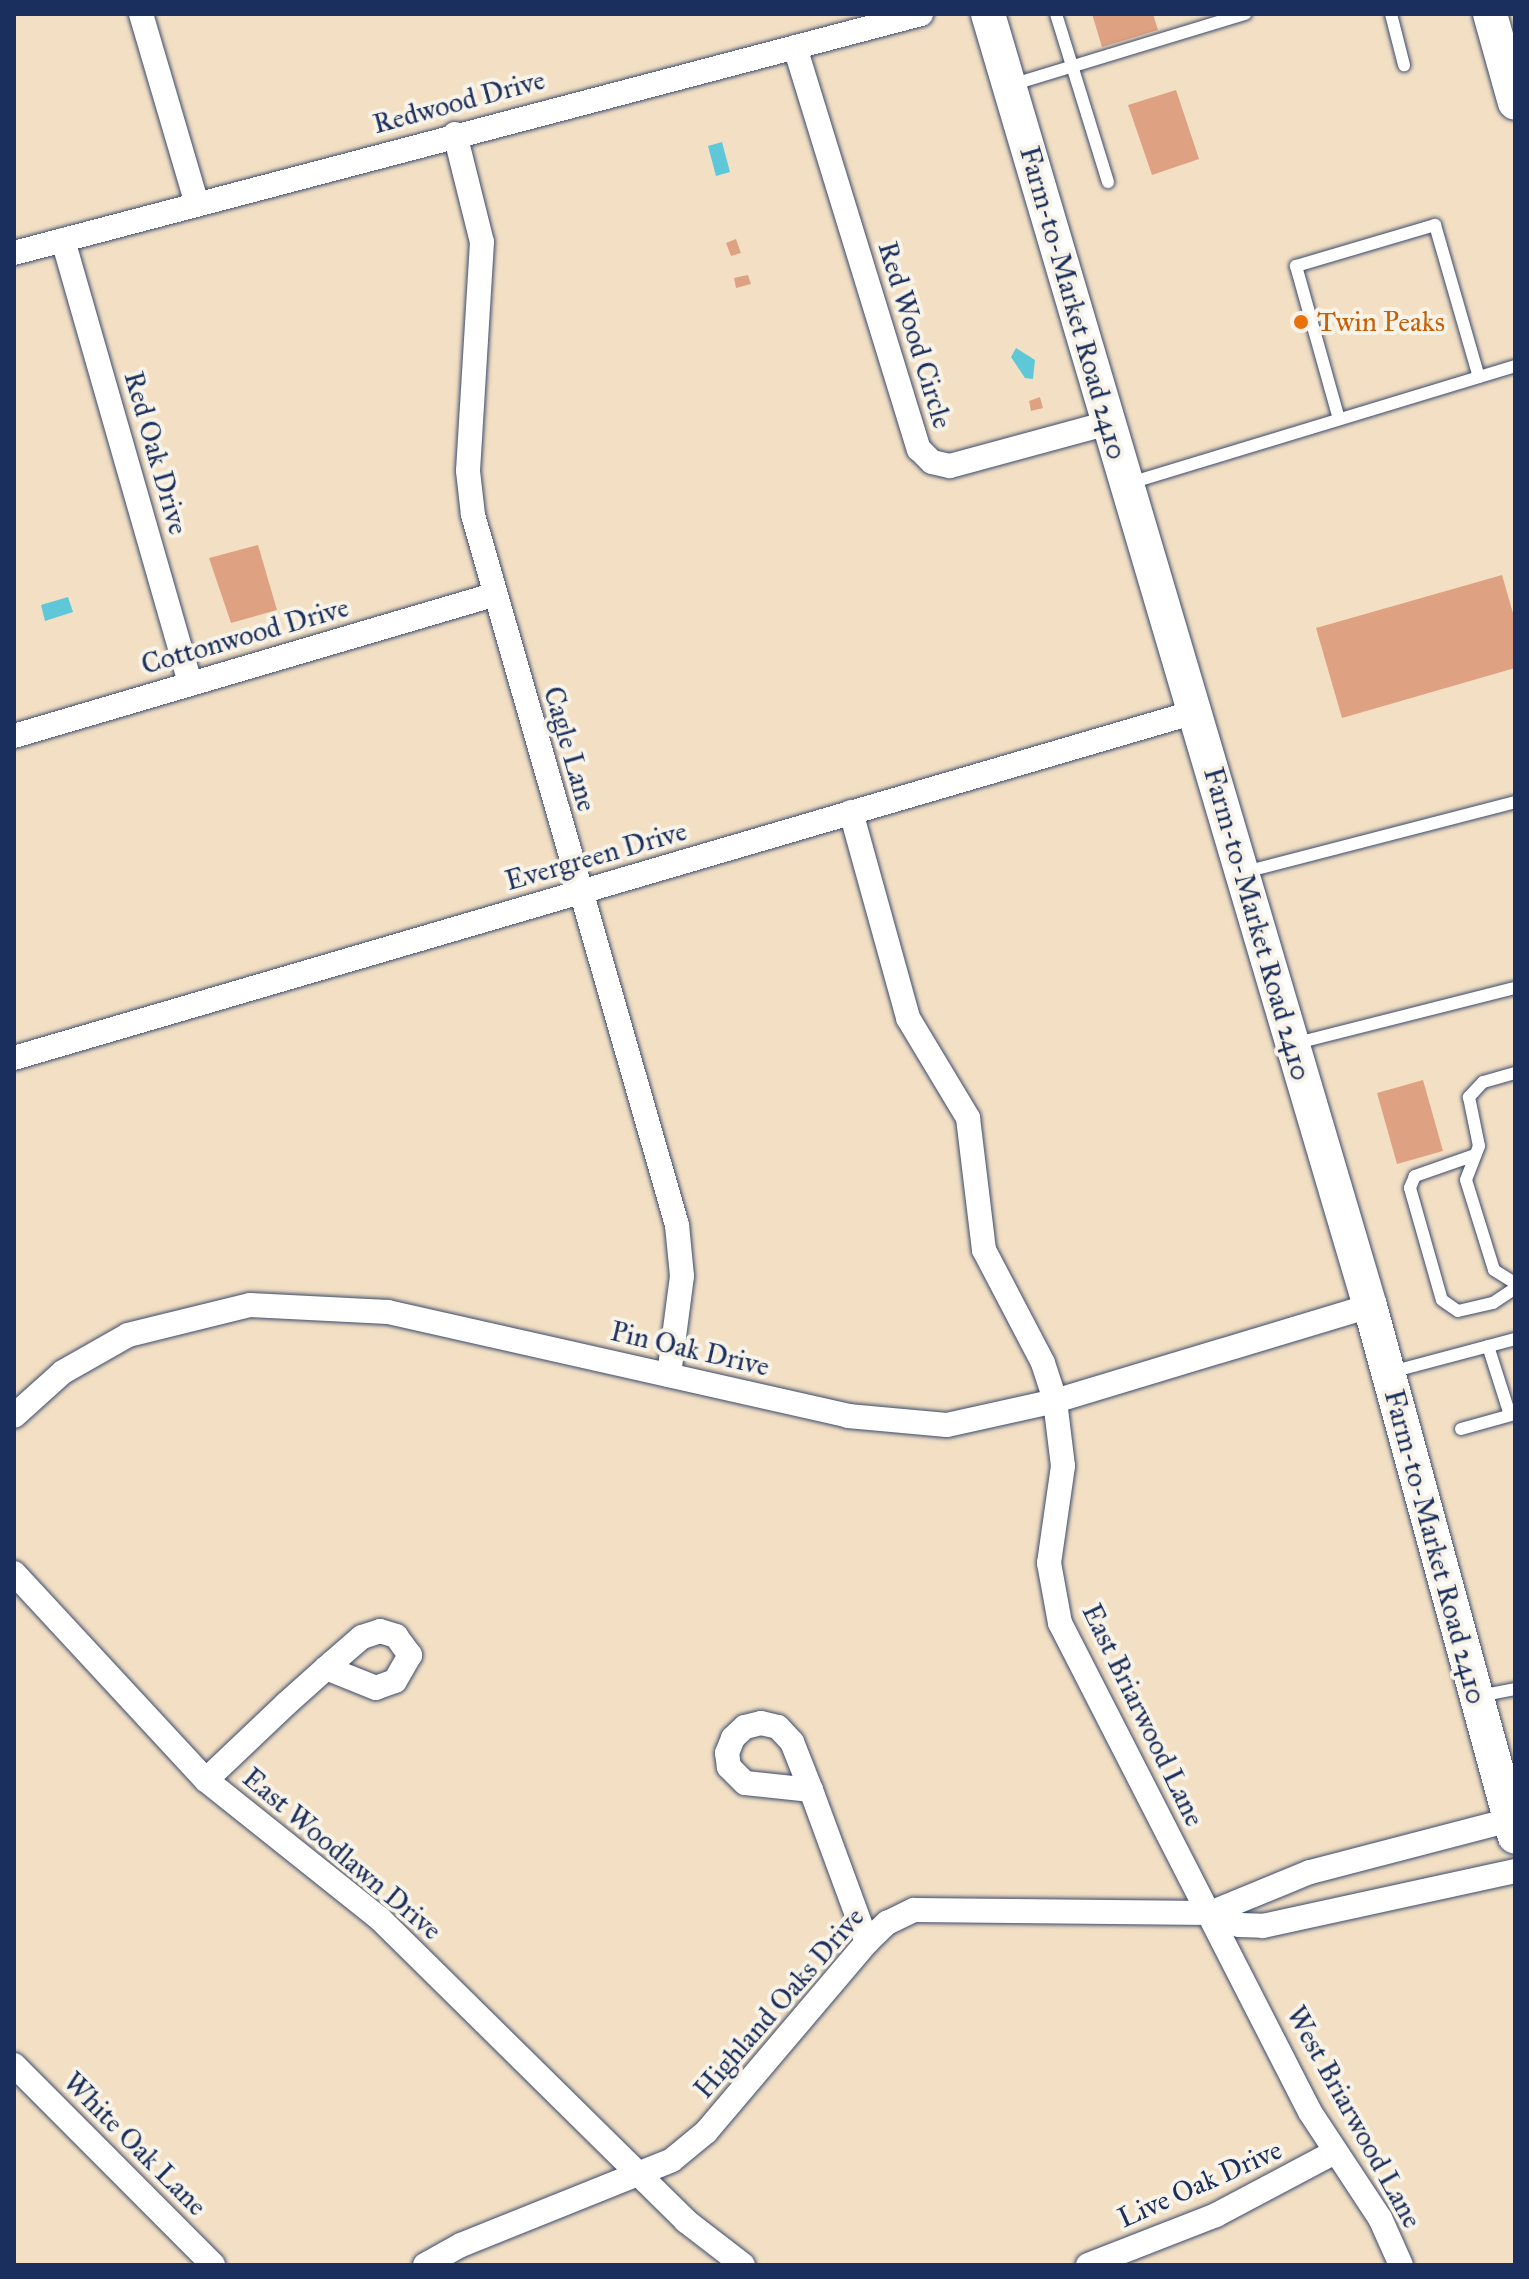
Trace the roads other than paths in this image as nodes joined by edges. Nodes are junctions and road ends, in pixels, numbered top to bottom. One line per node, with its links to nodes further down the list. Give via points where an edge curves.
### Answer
1 (141, 14): 15 (street)
2 (921, 14): 8 (street, Redwood Drive)
3 (988, 14): 11 (main road, Farm-to-Market Road 2410)
4 (1056, 14): 10 (lane)
5 (1245, 14): 10 (lane)
6 (1391, 14): 9 (lane)
7 (1490, 14): 12 (main road)
8 (795, 47): 13 (street, Redwood Drive); 21 (street, Red Wood Circle, via 919,449 932,462 950,466)
9 (1404, 65)
10 (1072, 67): 11 (lane); 14 (lane)
11 (1009, 86): 21 (main road, Farm-to-Market Road 2410)
12 (1515, 103)
13 (455, 134): 15 (street, Redwood Drive); 23 (street, Cagle Lane, via 482,242 468,471)
14 (1108, 182)
15 (197, 204): 16 (street, Redwood Drive)
16 (63, 240): 17 (street, Redwood Drive); 24 (street, Red Oak Drive)
17 (14, 253)
18 (1515, 366): 19 (lane)
19 (1479, 377): 20 (lane); 20 (lane, via 1435,225 1296,266)
20 (1339, 419): 22 (lane)
21 (1108, 423): 22 (main road, Farm-to-Market Road 2410)
22 (1127, 484): 25 (main road, Farm-to-Market Road 2410)
23 (493, 595): 24 (street, Cottonwood Drive); 30 (street, Cagle Lane)
24 (190, 683): 26 (street, Cottonwood Drive)
25 (1195, 712): 28 (street, Evergreen Drive); 29 (main road, Farm-to-Market Road 2410)
26 (14, 736)
27 (1515, 802): 29 (lane)
28 (851, 812): 30 (street, Evergreen Drive); 42 (street, East Briarwood Lane, via 908,1018 968,1118 984,1250 1043,1363)
29 (1242, 873): 32 (main road, Farm-to-Market Road 2410)
30 (581, 891): 33 (street, Evergreen Drive); 41 (street, Cagle Lane, via 677,1225 682,1276)
31 (1515, 988): 32 (lane)
32 (1293, 1044): 37 (main road, Farm-to-Market Road 2410)
33 (14, 1058)
34 (1515, 1073): 35 (lane, via 1483,1082 1469,1097 1479,1140)
35 (1475, 1155): 36 (lane, via 1468,1188 1494,1270); 36 (lane, via 1415,1176 1410,1188 1442,1300 1458,1311 1493,1303)
36 (1515, 1286)
37 (1370, 1306): 40 (main road, Farm-to-Market Road 2410); 42 (street, Pin Oak Drive)
38 (1515, 1339): 39 (lane)
39 (1488, 1346): 40 (lane); 43 (lane)
40 (1388, 1373): 49 (main road, Farm-to-Market Road 2410)
41 (669, 1375): 42 (street, Pin Oak Drive, via 908,1425 989,1419); 44 (street, Pin Oak Drive, via 388,1312 250,1305 128,1335 63,1372)
42 (1055, 1401): 54 (street, East Briarwood Lane, via 1063,1466 1049,1563 1060,1623)
43 (1512, 1414): 45 (lane)
44 (14, 1416)
45 (1461, 1429)
46 (14, 1573): 50 (street, East Woodlawn Drive)
47 (326, 1668): 50 (street)
48 (1515, 1689): 49 (lane)
49 (1476, 1696): 52 (main road, Farm-to-Market Road 2410)
50 (206, 1780): 58 (street, East Woodlawn Drive, via 380,1919)
51 (811, 1790): 55 (street)
52 (1512, 1828): 54 (street, Highland Oaks Drive, via 1310,1872)
53 (1515, 1871): 54 (street, Highland Oaks Drive, via 1263,1926 1239,1925)
54 (1210, 1913): 55 (street, Highland Oaks Drive, via 948,1907 914,1910 887,1923); 57 (street, West Briarwood Lane)
55 (867, 1942): 58 (street, Highland Oaks Drive, via 706,2132 672,2160)
56 (14, 2065): 59 (street, White Oak Lane)
57 (1335, 2152): 62 (street, Live Oak Drive, via 1216,2215); 63 (street, West Briarwood Lane, via 1380,2218)
58 (640, 2173): 60 (street, Highland Oaks Drive, via 461,2245); 61 (street, East Woodlawn Drive, via 686,2221)
59 (213, 2265)
60 (425, 2265)
61 (743, 2265)
62 (1088, 2265)
63 (1401, 2265)

